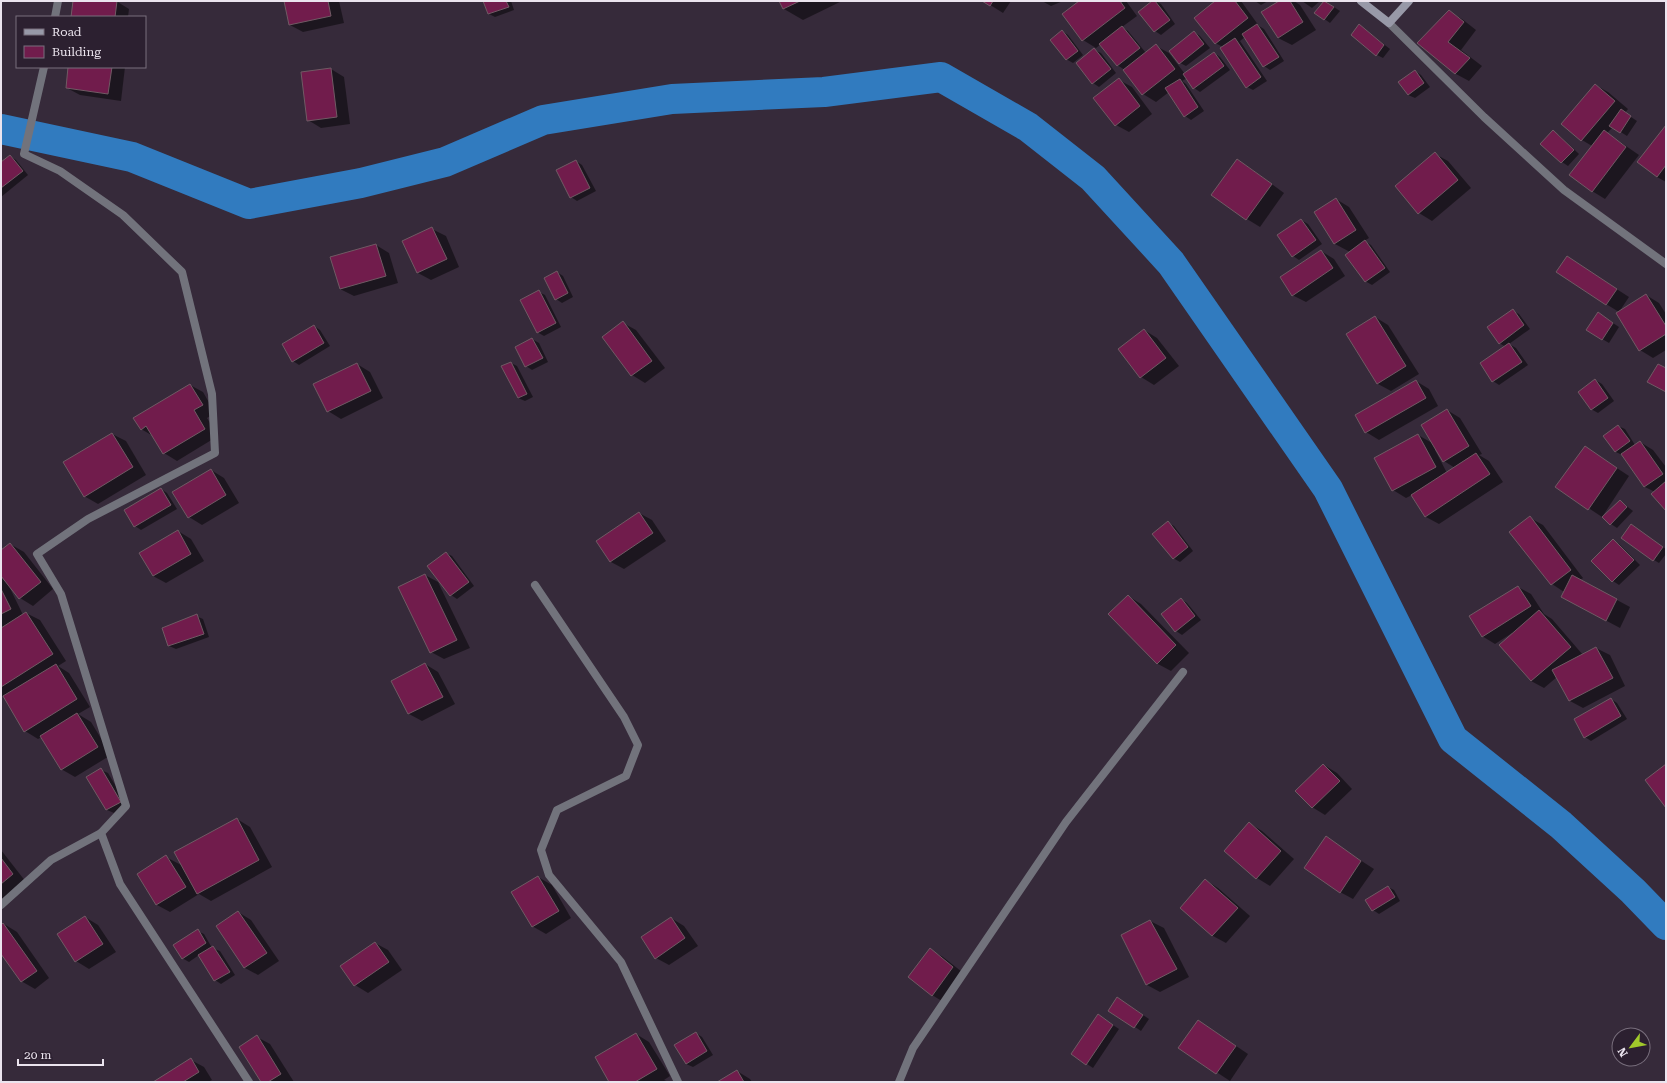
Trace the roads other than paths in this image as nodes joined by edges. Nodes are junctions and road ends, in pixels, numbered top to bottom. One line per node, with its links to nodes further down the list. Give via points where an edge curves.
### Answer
1 (58, 1): 4 (street)
2 (1361, 1): 5 (main road)
3 (1409, 1): 5 (main road)
4 (55, 16)
5 (1388, 23): 7 (street, via 1484,117 1564,190)
6 (44, 68): 10 (street, via 24,154 60,171 123,215 182,272 212,394 215,454 88,519 37,554 61,594 126,806)
7 (1666, 264)
8 (535, 585): 13 (street, via 624,717 638,745 626,776 558,810 541,850 549,875 621,962)
9 (1183, 672): 14 (street, via 1066,822 913,1048)
10 (101, 833): 11 (street, via 51,860); 12 (street, via 120,884)
11 (1, 905)
12 (249, 1082)
13 (678, 1082)
14 (899, 1082)

